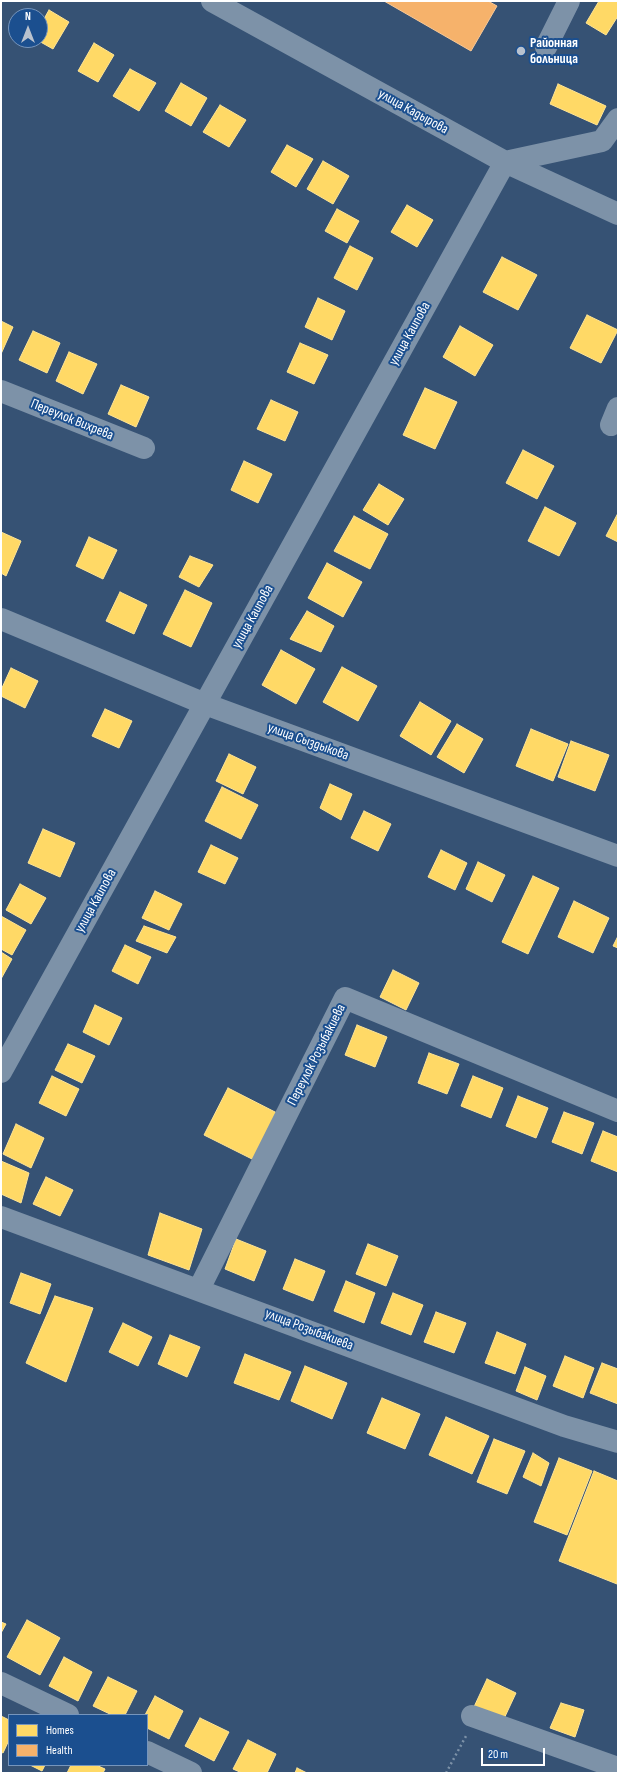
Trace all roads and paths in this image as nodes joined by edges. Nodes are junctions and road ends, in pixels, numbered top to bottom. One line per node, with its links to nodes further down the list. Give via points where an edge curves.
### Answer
1 (212, 1): 5 (street, улица Кадырова)
2 (569, 1): 3 (street)
3 (546, 47)
4 (618, 119): 5 (street, via 602,141)
5 (505, 162): 6 (street, улица Кадырова); 10 (street, улица Каипова)
6 (618, 214)
7 (1, 391): 8 (street, Переулок Вихрева)
8 (144, 448)
9 (1, 619): 10 (street, улица Сыздыкова)
10 (205, 704): 11 (street, улица Сыздыкова); 12 (street, улица Каипова)
11 (618, 856)
12 (1, 1072)
13 (618, 1111): 15 (street, Переулок Розыбакиева, via 345,998)
14 (1, 1217): 15 (street, улица Розыбакиева)
15 (199, 1289): 16 (street, улица Розыбакиева, via 564,1426)
16 (618, 1442)
17 (1, 1683): 18 (street)
18 (66, 1714)
19 (472, 1716): 21 (street); 23 (path, via 469,1731)
20 (148, 1752): 22 (street)
21 (618, 1768)
22 (191, 1773)
23 (446, 1773)

